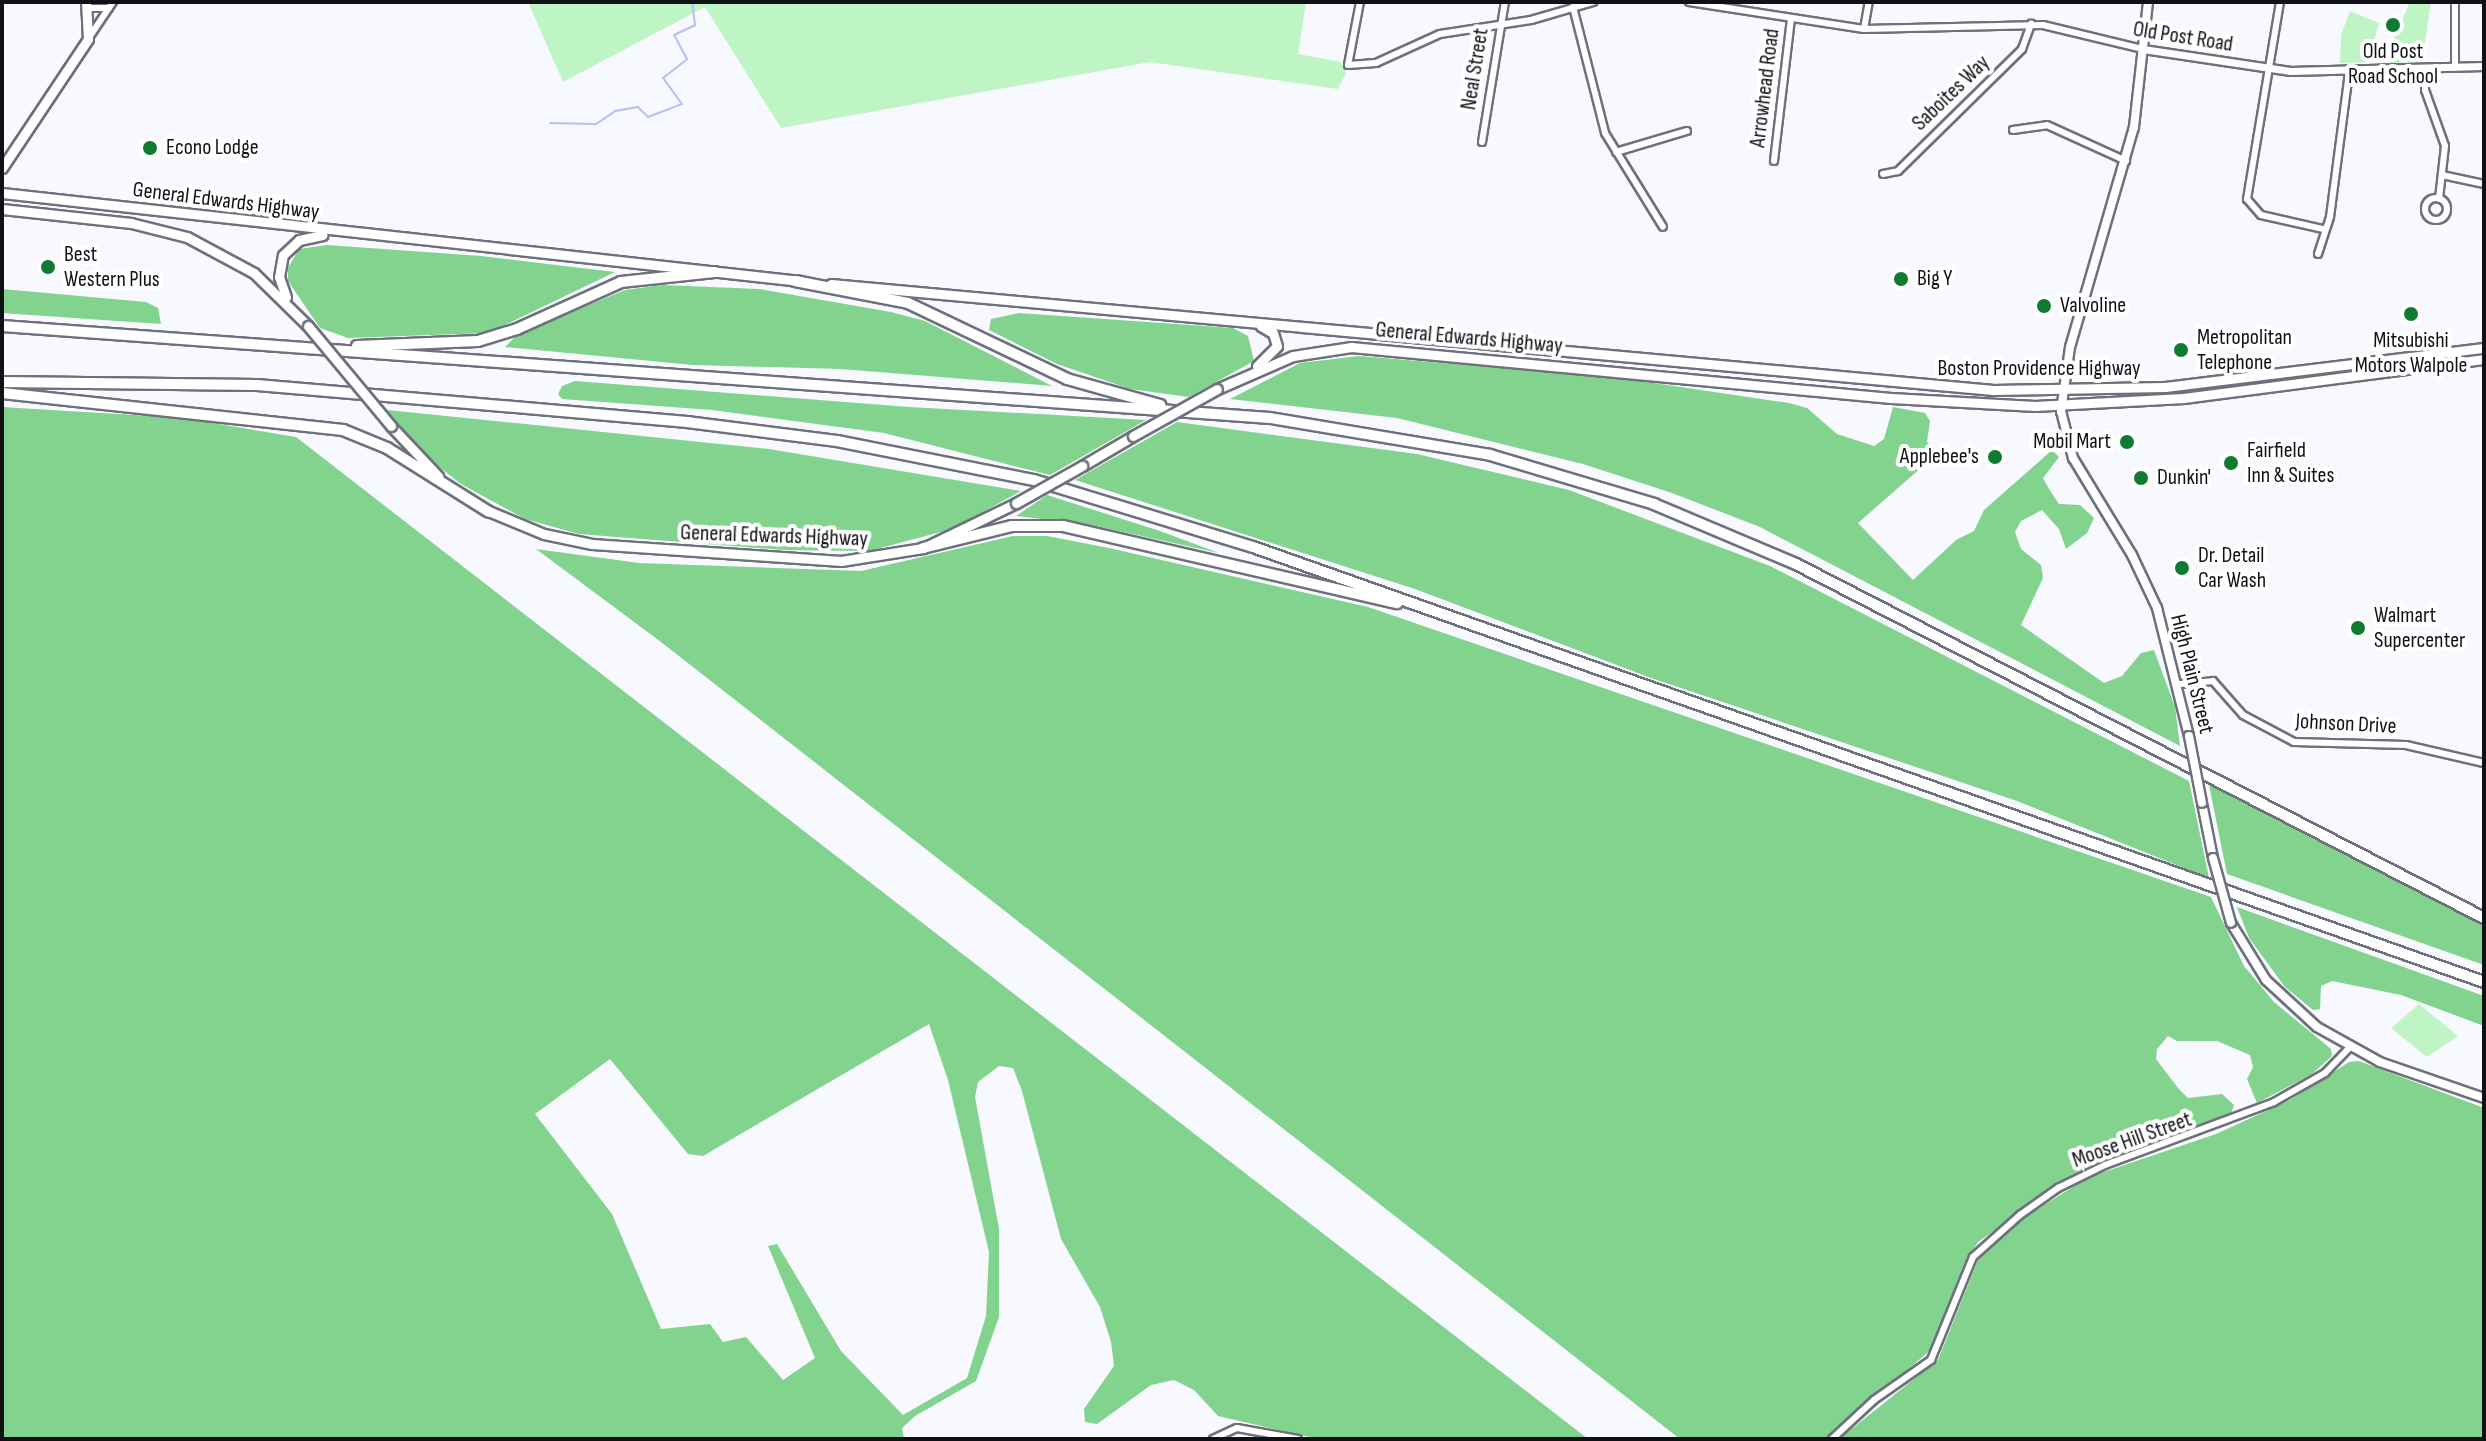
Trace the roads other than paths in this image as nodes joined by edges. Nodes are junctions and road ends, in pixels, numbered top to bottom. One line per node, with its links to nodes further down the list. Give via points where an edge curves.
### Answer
1 (1360, 2): 14 (street, via 1348,65 1376,63 1440,34)
2 (1505, 2): 14 (street, Neal Street)
3 (1593, 2): 11 (street)
4 (1689, 2): 12 (street, Old Post Road)
5 (1869, 2): 15 (street)
6 (2148, 2): 17 (main road, High Plain Street)
7 (2280, 2): 19 (street)
8 (2455, 2): 20 (street)
9 (87, 5): 10 (street); 16 (main road)
10 (111, 5): 16 (street)
11 (1573, 7): 14 (street); 26 (street, via 1605,133)
12 (1791, 19): 15 (street, Old Post Road); 27 (street, Arrowhead Road)
13 (2031, 24): 15 (street, Old Post Road); 17 (street, Old Post Road); 30 (street, Saboites Way, via 2026,43 2002,69 1898,171)
14 (1501, 25): 25 (street, Neal Street)
15 (1864, 29)
16 (88, 39): 29 (main road)
17 (2143, 49): 19 (street, Old Post Road); 28 (main road, High Plain Street)
18 (2484, 66): 20 (street, Old Post Road)
19 (2266, 68): 22 (street, Old Post Road); 37 (street, via 2247,199 2261,215)
20 (2455, 68): 21 (street, Old Post Road)
21 (2425, 69): 22 (street, Old Post Road); 31 (street, via 2425,90 2445,146)
22 (2349, 73): 37 (street, via 2330,217)
23 (2013, 130): 28 (street, via 2047,125)
24 (1687, 131): 26 (street)
25 (1482, 142)
26 (1616, 152): 36 (street)
27 (1774, 161)
28 (2126, 161): 52 (main road, High Plain Street)
29 (2, 168)
30 (1883, 174)
31 (2442, 175): 32 (street); 34 (street)
32 (2484, 184)
33 (2, 193): 38 (main road, General Edwards Highway)
34 (2439, 199)
35 (2, 209): 42 (main road, General Edwards Highway, via 176,233 239,263)
36 (1663, 227)
37 (2323, 229): 39 (street)
38 (373, 237): 40 (main road, General Edwards Highway); 42 (main road, via 317,235 293,244 279,273)
39 (2318, 254)
40 (714, 272): 41 (main road, General Edwards Highway); 46 (highway, via 617,283 478,341)
41 (795, 281): 43 (main road, General Edwards Highway); 55 (highway, via 908,303 1072,381)
42 (291, 304): 56 (main road, General Edwards Highway, bridge, via 440,478)
43 (1255, 324): 48 (main road, General Edwards Highway); 49 (main road, via 1273,333 1277,348)
44 (2, 326): 46 (highway)
45 (2484, 348): 52 (main road, Boston Providence Highway, via 2175,386)
46 (317, 349): 55 (highway)
47 (2484, 359): 54 (main road, Boston Providence Highway, via 2196,397)
48 (1784, 373): 52 (main road, Boston Providence Highway)
49 (1237, 378): 51 (main road, General Edwards Highway, via 1293,356 1367,347); 57 (main road, General Edwards Highway, bridge, via 1016,503)
50 (2, 382): 58 (highway, via 295,388 837,441 1072,490)
51 (1805, 388): 54 (main road, Boston Providence Highway, via 1945,402)
52 (2060, 391): 54 (main road, High Plain Street)
53 (2, 393): 56 (highway, via 343,430 387,448)
54 (2060, 405): 59 (main road, High Plain Street, via 2075,463 2154,600)
55 (1181, 412): 61 (highway, via 1296,421 1433,442 1559,473 1678,513 1830,581)
56 (489, 512): 57 (main road, General Edwards Highway, via 544,534 615,547 828,561)
57 (923, 548): 58 (highway, via 1012,526 1063,526)
58 (1429, 609): 62 (highway)
59 (2180, 684): 60 (street, Johnson Drive, via 2213,681 2252,722 2294,742 2406,745); 63 (main road, High Plain Street, bridge, via 2213,858 2231,923 2282,998)
60 (2484, 763)
61 (2484, 918)
62 (2484, 982)
63 (2350, 1047): 64 (main road, High Plain Street); 67 (street, Moose Hill Street, via 2325,1073 2274,1102 2105,1165 2020,1215 1973,1257 1931,1360 1874,1400)
64 (2484, 1098)
65 (1213, 1439): 66 (street, via 1235,1428)
66 (1298, 1439)
67 (1832, 1439)

